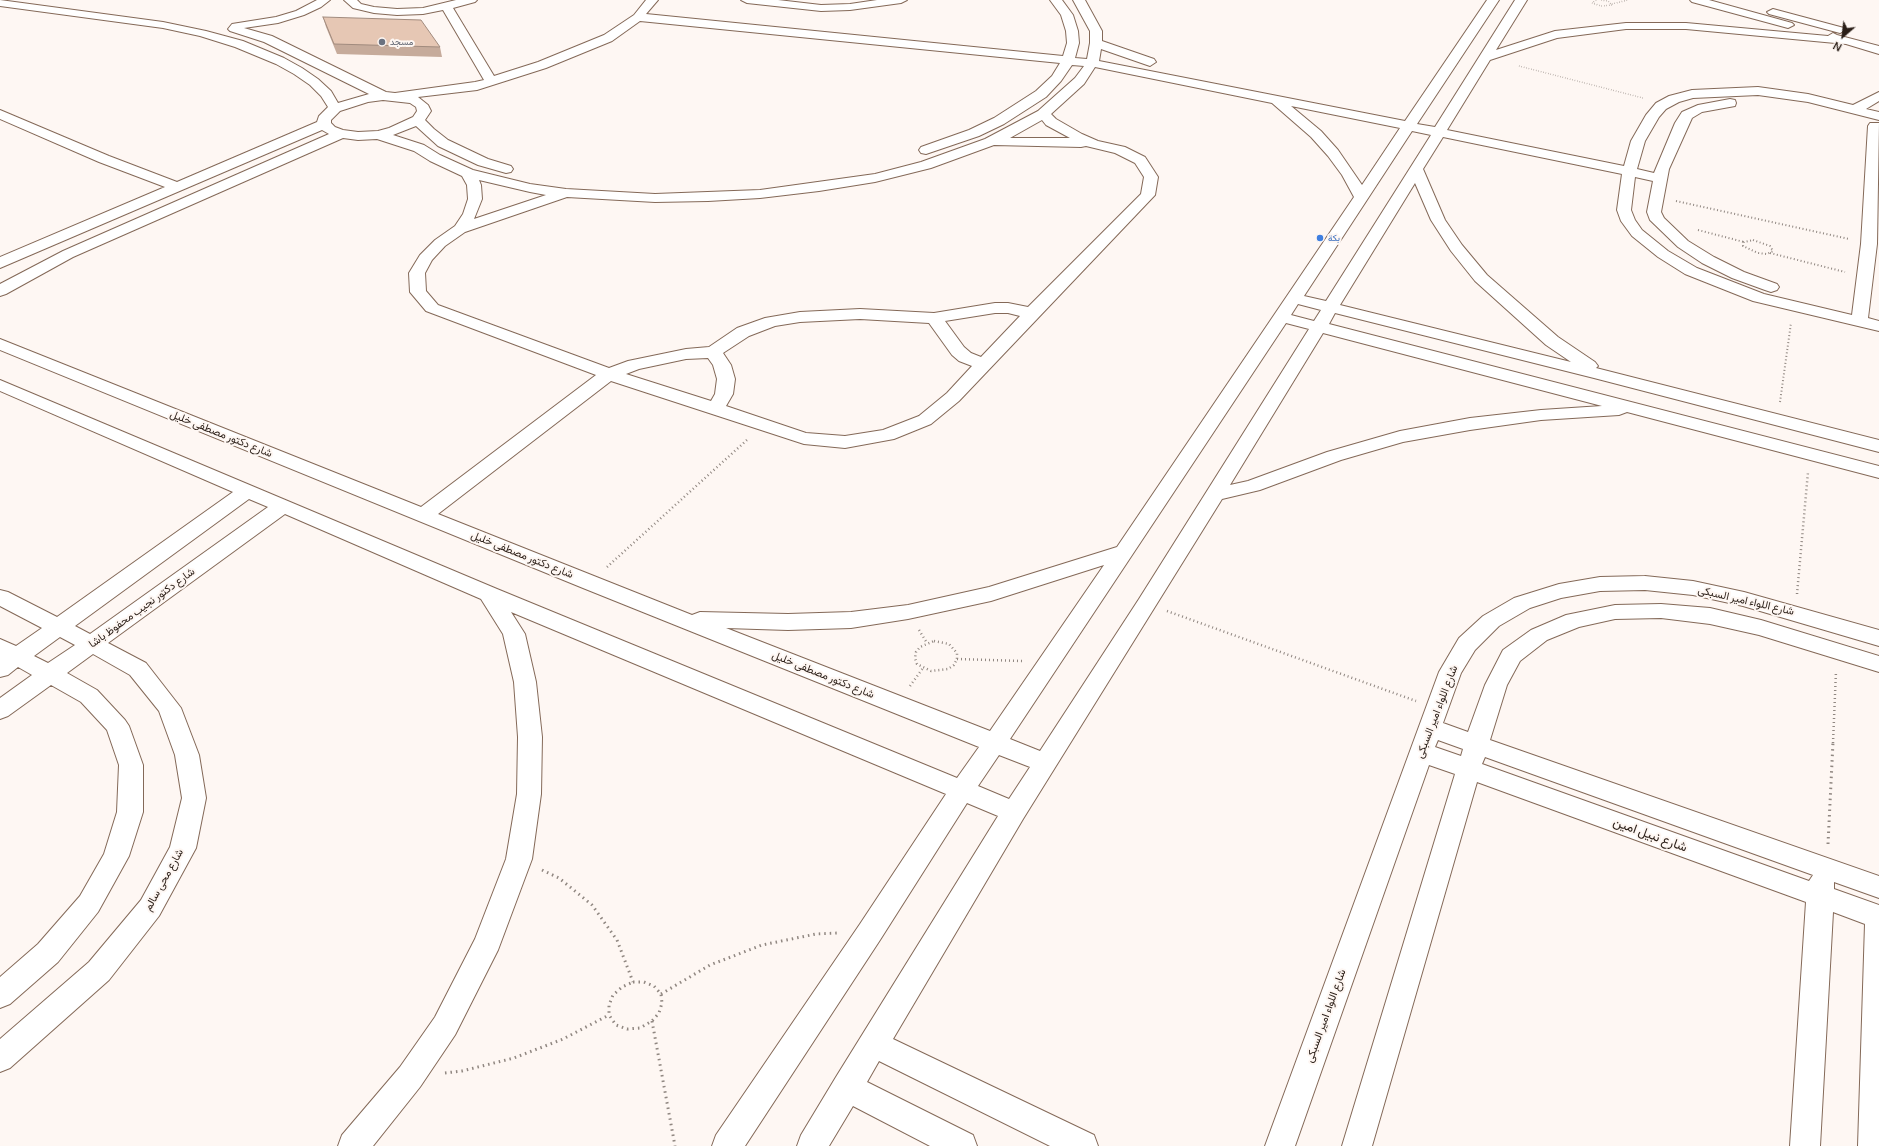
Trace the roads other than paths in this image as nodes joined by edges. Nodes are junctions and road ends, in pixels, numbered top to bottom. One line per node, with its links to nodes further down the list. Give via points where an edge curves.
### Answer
1 (50, 0): 18 (street)
2 (324, 0): 16 (street)
3 (471, 0): 15 (street)
4 (652, 0): 17 (street)
5 (747, 0): 6 (street, via 821,8)
6 (901, 0)
7 (1056, 0): 25 (street, via 1066,15 1072,32 1073,43)
8 (1079, 0): 22 (street, via 1096,31)
9 (1493, 0): 37 (street)
10 (1521, 0): 24 (street)
11 (1696, 0): 21 (street)
12 (1728, 0): 20 (street)
13 (0, 3): 32 (street, via 163,25 239,44 298,71 314,82)
14 (353, 3): 15 (street, via 374,10 397,12 423,11); 16 (street, via 335,10)
15 (446, 6): 27 (street)
16 (305, 15): 19 (street); 19 (street, via 224,26)
17 (638, 17): 25 (street); 27 (street, via 608,38 542,65)
18 (206, 22)
19 (268, 39): 29 (street)
20 (1872, 40): 21 (street); 23 (street)
21 (1846, 41): 24 (street, via 1686,26 1626,26 1555,35)
22 (1096, 43): 26 (street); 37 (street, via 1152,63)
23 (1879, 50)
24 (1486, 57): 40 (street)
25 (1068, 60): 26 (street); 45 (street, via 1057,78 1041,94 1019,109 974,132)
26 (1092, 63): 31 (street); 35 (street, via 1080,81)
27 (491, 81): 28 (street)
28 (476, 86): 29 (street); 36 (street)
29 (386, 96): 32 (street, via 355,101); 36 (street, via 415,100 422,105 424,111)
30 (1879, 96): 33 (street)
31 (1274, 98): 37 (street); 53 (street, via 1333,153)
32 (335, 108): 39 (street, via 328,113)
33 (1856, 109): 38 (street); 47 (street, via 1808,98 1758,91 1692,94 1665,104 1653,115 1638,141)
34 (0, 114): 51 (street)
35 (1043, 114): 43 (street); 44 (street, via 1062,130)
36 (419, 119): 42 (street, via 408,126); 46 (street, via 429,132 443,143 483,162 516,172 570,182 707,186 814,176)
37 (1411, 122): 40 (street); 53 (street)
38 (1878, 123): 50 (street, via 1788,104 1748,102 1715,105 1687,115); 61 (street, via 1869,244)
39 (324, 124): 41 (street, via 330,130); 51 (street)
40 (1442, 128): 47 (street); 48 (street)
41 (341, 134): 42 (street); 56 (street, via 68,254)
42 (378, 135): 49 (street, via 419,148)
43 (990, 142): 44 (street); 52 (street, via 926,165 875,178 819,187 708,197 656,198)
44 (1094, 144): 60 (street, via 1120,150 1140,160 1151,177 1148,195)
45 (914, 153)
46 (866, 166)
47 (1630, 167): 50 (street); 61 (street, via 1624,210 1628,221 1637,233 1663,254 1691,271 1731,288 1793,306)
48 (1416, 169): 58 (street); 70 (street, via 1438,220 1456,248 1481,278 1541,331)
49 (468, 173): 52 (street); 54 (street, via 474,185 475,199 470,214)
50 (1661, 174): 61 (street, via 1654,212 1657,220 1683,244 1738,275)
51 (177, 187): 55 (street)
52 (566, 194): 54 (street)
53 (1361, 196): 57 (street)
54 (460, 229): 69 (street, via 440,243 417,273 418,292 432,308)
55 (0, 262)
56 (0, 291)
57 (1293, 298): 58 (street); 62 (street)
58 (1330, 308): 64 (street); 70 (street)
59 (1879, 312): 61 (street)
60 (1032, 313): 63 (street, via 995,308); 68 (street)
61 (1859, 315): 65 (street)
62 (1281, 317): 64 (street); 80 (street)
63 (934, 318): 67 (street, via 860,314 800,317 771,322 743,332); 68 (street, via 958,351)
64 (1319, 326): 72 (street); 77 (street)
65 (1879, 326)
66 (0, 344): 79 (street, شارع دكتور مصطفى خليل)
67 (713, 352): 69 (street, via 660,358); 73 (street, via 722,365 726,379 724,394)
68 (984, 365): 73 (street, via 953,397 925,420 887,435 845,442 804,438)
69 (609, 374): 73 (street); 79 (street)
70 (1600, 374): 74 (street)
71 (0, 385): 76 (street)
72 (1636, 408): 75 (street); 77 (street, via 1542,415 1470,424 1400,438 1334,456 1253,486)
73 (715, 409)
74 (1879, 446)
75 (1879, 472)
76 (247, 491): 78 (street); 84 (street)
77 (1214, 495): 95 (street)
78 (283, 506): 81 (street); 86 (street, شارع دكتور نجيب محفوظ باشا)
79 (424, 516): 83 (street, شارع دكتور مصطفى خليل)
80 (1124, 552): 83 (street, via 991,594 908,612 851,620); 92 (street)
81 (489, 594): 96 (street); 106 (street, via 514,634 525,682 530,737 529,794 519,859 484,949 445,1026 410,1078)
82 (0, 597): 84 (street, شارع محى سالم)
83 (686, 620): 92 (street, شارع دكتور مصطفى خليل)
84 (58, 628): 86 (street, شارع محى سالم); 87 (street)
85 (1879, 638): 91 (street, شارع اللواء امير السبكى, via 1744,599 1694,588 1645,583 1600,584 1559,591 1522,603 1491,620 1467,644 1450,672)
86 (92, 644): 89 (street, شارع دكتور نجيب محفوظ باشا); 104 (street, شارع محى سالم, via 138,670 169,708 187,755 194,798 183,848 150,908 99,971)
87 (6, 657): 89 (street)
88 (1879, 664): 94 (street, شارع اللواء امير السبكى, via 1761,628 1710,616 1661,610 1622,612 1574,620 1539,635 1511,656 1496,685)
89 (51, 674): 90 (street, شارع دكتور نجيب محفوظ باشا); 102 (street, via 89,696 117,726 131,764 130,812 116,856 89,904 48,953)
90 (0, 710)
91 (1433, 718): 93 (street, شارع اللواء امير السبكى); 94 (street, شارع نبيل امين)
92 (994, 742): 95 (street, شارع دكتور مصطفى خليل); 96 (street)
93 (1421, 752): 94 (street, شارع نبيل امين); 111 (street, شارع اللواء امير السبكى)
94 (1472, 757): 98 (street, شارع نبيل امين); 100 (street, شارع نبيل امين); 112 (street, شارع اللواء امير السبكى)
95 (1045, 763): 97 (street)
96 (962, 790): 97 (street); 107 (street)
97 (1014, 812): 103 (street)
98 (1824, 868): 99 (street, شارع نبيل امين); 100 (street)
99 (1879, 887)
100 (1820, 896): 101 (street, شارع نبيل امين); 113 (street)
101 (1879, 917): 114 (street)
102 (0, 995)
103 (874, 1044): 105 (street); 110 (street)
104 (0, 1058)
105 (847, 1087): 108 (street); 109 (street)
106 (353, 1146)
107 (727, 1146)
108 (812, 1146)
109 (962, 1146)
110 (1083, 1146)
111 (1280, 1146)
112 (1358, 1146)
113 (1805, 1146)
114 (1873, 1146)

